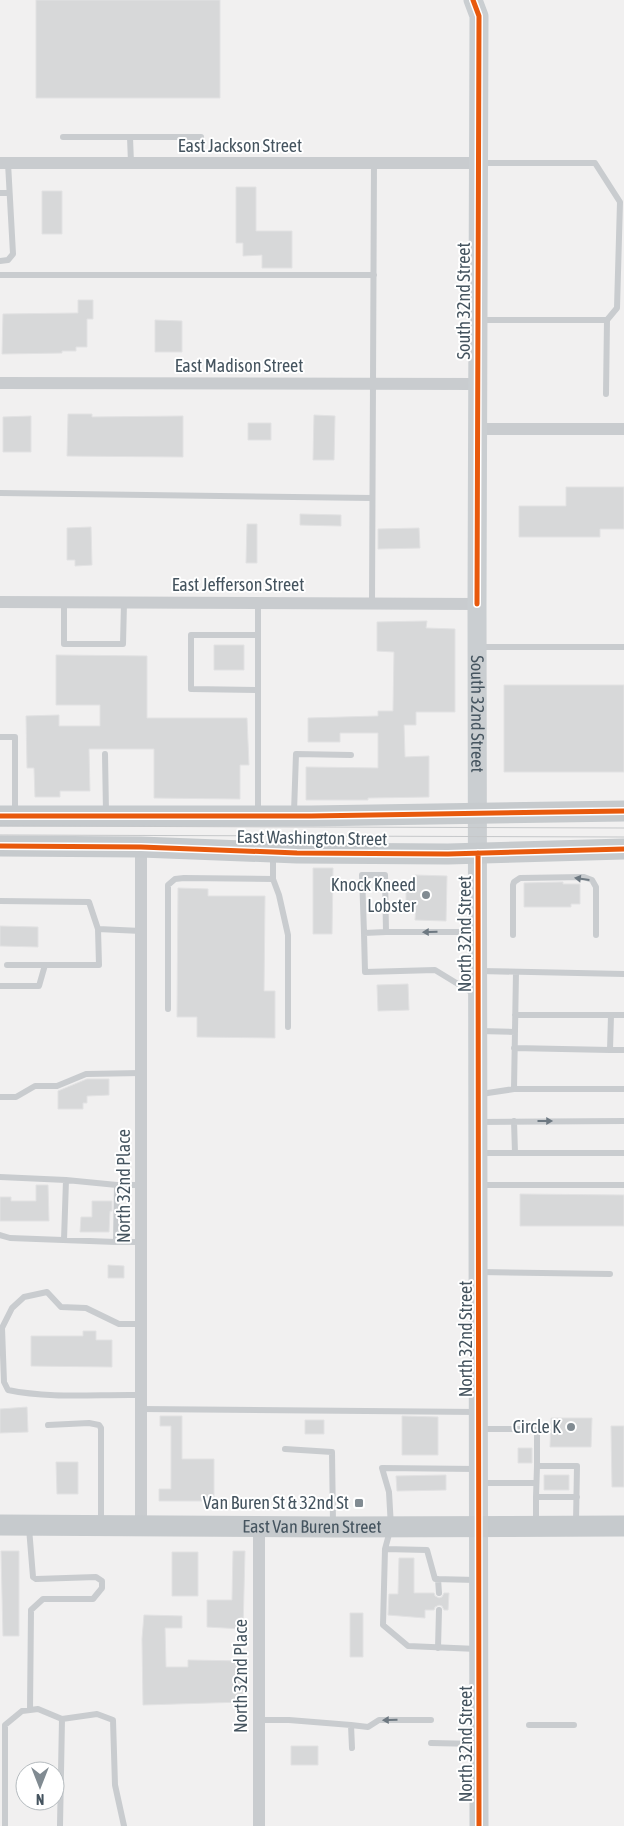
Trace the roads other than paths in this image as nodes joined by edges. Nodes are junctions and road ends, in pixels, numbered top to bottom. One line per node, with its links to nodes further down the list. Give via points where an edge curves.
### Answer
1 (479, 5): 8 (main road, South 32nd Street)
2 (63, 137): 3 (lane)
3 (130, 137): 4 (lane); 6 (lane)
4 (201, 137)
5 (4, 163): 6 (street, East Jackson Street); 10 (lane)
6 (131, 163): 7 (street, East Jackson Street)
7 (374, 163): 8 (street, East Jackson Street); 13 (lane)
8 (479, 163): 14 (main road, South 32nd Street); 15 (lane, via 595,163 620,202 617,308)
9 (0, 193): 10 (lane)
10 (9, 193): 11 (lane, via 13,254 8,260)
11 (0, 261)
12 (0, 275): 13 (lane)
13 (374, 275): 17 (lane)
14 (478, 320): 15 (lane); 18 (main road, South 32nd Street)
15 (607, 320): 19 (lane)
16 (0, 383): 17 (street, East Madison Street)
17 (373, 384): 18 (street, East Madison Street); 23 (lane)
18 (478, 384): 20 (main road, South 32nd Street)
19 (606, 394)
20 (478, 429): 21 (street); 29 (main road, South 32nd Street)
21 (624, 429)
22 (0, 493): 23 (lane)
23 (372, 498): 28 (lane)
24 (0, 602): 25 (street, East Jefferson Street)
25 (64, 602): 26 (street, East Jefferson Street); 26 (lane, via 64,644 123,644)
26 (124, 603): 27 (street, East Jefferson Street)
27 (258, 603): 28 (street, East Jefferson Street); 30 (lane)
28 (372, 603): 29 (street, East Jefferson Street)
29 (477, 604): 31 (main road, South 32nd Street)
30 (258, 635): 33 (lane); 33 (lane, via 191,635 191,689)
31 (477, 647): 32 (lane); 38 (main road, South 32nd Street)
32 (624, 647)
33 (258, 690): 41 (lane)
34 (0, 737): 40 (lane, via 15,737)
35 (106, 754): 39 (lane)
36 (351, 755): 42 (lane, via 296,754)
37 (624, 811): 38 (main road, East Washington Street)
38 (477, 812): 42 (main road, East Washington Street); 47 (main road, North 32nd Street)
39 (106, 815): 40 (main road, East Washington Street); 41 (main road, East Washington Street)
40 (8, 816)
41 (258, 816): 42 (main road, East Washington Street)
42 (294, 816)
43 (0, 846): 44 (main road, East Washington Street)
44 (141, 847): 46 (main road, East Washington Street); 51 (street, North 32nd Place)
45 (624, 849): 47 (main road, East Washington Street)
46 (273, 852): 47 (main road, East Washington Street); 48 (lane)
47 (478, 853): 53 (main road, North 32nd Street)
48 (273, 879): 64 (lane, via 184,878 175,879 168,885); 68 (lane, via 288,935)
49 (0, 901): 50 (lane, via 89,902)
50 (98, 929): 51 (lane); 58 (lane, via 99,965)
51 (141, 931): 74 (street, North 32nd Place)
52 (386, 932): 53 (lane, one-way to 52); 54 (lane); 54 (lane, via 385,875 362,875)
53 (478, 932): 59 (main road, North 32nd Street)
54 (364, 933): 63 (lane, via 365,972 435,970)
55 (513, 935): 56 (lane, one-way to 55, via 596,887 592,880 584,877 520,878 514,882)
56 (596, 935)
57 (7, 965): 58 (lane)
58 (46, 965): 62 (lane, via 39,986)
59 (479, 971): 60 (lane); 63 (main road, North 32nd Street)
60 (516, 972): 61 (lane); 65 (lane)
61 (624, 974)
62 (0, 986)
63 (479, 997): 69 (main road, North 32nd Street)
64 (168, 1009)
65 (515, 1015): 66 (lane); 70 (lane)
66 (611, 1015): 67 (lane); 72 (lane)
67 (624, 1015)
68 (288, 1027)
69 (479, 1031): 70 (lane); 77 (main road, North 32nd Street)
70 (515, 1032): 71 (lane)
71 (514, 1048): 72 (lane); 75 (lane)
72 (610, 1050): 73 (lane)
73 (624, 1050)
74 (142, 1073): 78 (lane, via 86,1074 57,1086 35,1086 16,1097); 88 (street, North 32nd Place)
75 (514, 1089): 76 (lane); 77 (lane)
76 (624, 1089)
77 (479, 1094): 81 (main road, North 32nd Street)
78 (0, 1097)
79 (514, 1121): 80 (lane, one-way to 80); 81 (lane); 83 (lane)
80 (624, 1121)
81 (479, 1122): 82 (main road, North 32nd Street)
82 (479, 1153): 83 (lane); 89 (main road, North 32nd Street)
83 (515, 1153): 84 (lane)
84 (624, 1153)
85 (0, 1177): 86 (lane)
86 (66, 1180): 87 (lane); 92 (lane)
87 (117, 1185): 88 (lane); 93 (lane)
88 (142, 1185): 94 (street, North 32nd Place)
89 (479, 1185): 90 (lane); 95 (main road, North 32nd Street)
90 (624, 1185)
91 (0, 1234): 92 (lane, via 10,1238)
92 (64, 1240): 93 (lane)
93 (116, 1242): 94 (lane)
94 (141, 1242): 97 (street, North 32nd Place)
95 (479, 1272): 96 (lane); 100 (main road, North 32nd Street)
96 (610, 1274)
97 (142, 1324): 98 (street, North 32nd Place); 98 (lane, via 118,1324 86,1308 61,1307 47,1292 24,1297 12,1308 2,1328 4,1382 8,1390)
98 (142, 1395): 99 (street, North 32nd Place)
99 (142, 1409): 100 (lane); 111 (street, North 32nd Place)
100 (479, 1421): 103 (lane, via 537,1429); 104 (main road, North 32nd Street)
101 (48, 1424): 110 (lane, via 88,1423 101,1428)
102 (285, 1448): 117 (lane, via 332,1452)
103 (537, 1466): 105 (lane); 107 (lane, via 577,1466)
104 (480, 1476): 105 (lane); 113 (main road, North 32nd Street); 118 (lane, via 382,1468 389,1492)
105 (536, 1483): 106 (lane)
106 (536, 1497): 107 (lane); 114 (lane)
107 (577, 1497): 115 (lane)
108 (0, 1525): 109 (main road, East Van Buren Street)
109 (29, 1525): 110 (main road, East Van Buren Street); 126 (lane, via 33,1577 96,1577 102,1581 102,1588 93,1599 43,1599 31,1610)
110 (101, 1526): 111 (main road, East Van Buren Street)
111 (141, 1526): 112 (main road, East Van Buren Street)
112 (259, 1526): 117 (main road, East Van Buren Street); 128 (street, North 32nd Place)
113 (480, 1526): 114 (main road, East Van Buren Street); 118 (main road, East Van Buren Street); 121 (main road, North 32nd Street)
114 (536, 1526): 115 (main road, East Van Buren Street)
115 (576, 1526): 116 (main road, East Van Buren Street)
116 (624, 1526)
117 (333, 1527): 118 (main road, East Van Buren Street)
118 (391, 1527): 119 (lane)
119 (384, 1549): 120 (lane, via 427,1550 435,1579); 124 (lane, via 383,1625 408,1646)
120 (438, 1579): 121 (lane); 122 (lane)
121 (480, 1580): 125 (main road, North 32nd Street)
122 (439, 1593)
123 (439, 1610): 124 (lane)
124 (438, 1648): 125 (lane)
125 (479, 1650): 134 (main road, North 32nd Street)
126 (30, 1710): 127 (lane, via 38,1709); 136 (lane, via 22,1710 5,1725)
127 (62, 1718): 137 (lane); 138 (lane, via 98,1714 113,1720 115,1785)
128 (259, 1720): 130 (lane); 139 (street, North 32nd Place)
129 (431, 1720): 130 (lane, one-way to 130, via 379,1720 368,1726)
130 (351, 1725): 135 (lane)
131 (529, 1725): 132 (lane)
132 (574, 1725)
133 (431, 1743): 134 (lane)
134 (479, 1744): 140 (main road, North 32nd Street)
135 (352, 1748)
136 (5, 1826)
137 (60, 1826)
138 (124, 1826)
139 (259, 1826)
140 (479, 1826)

